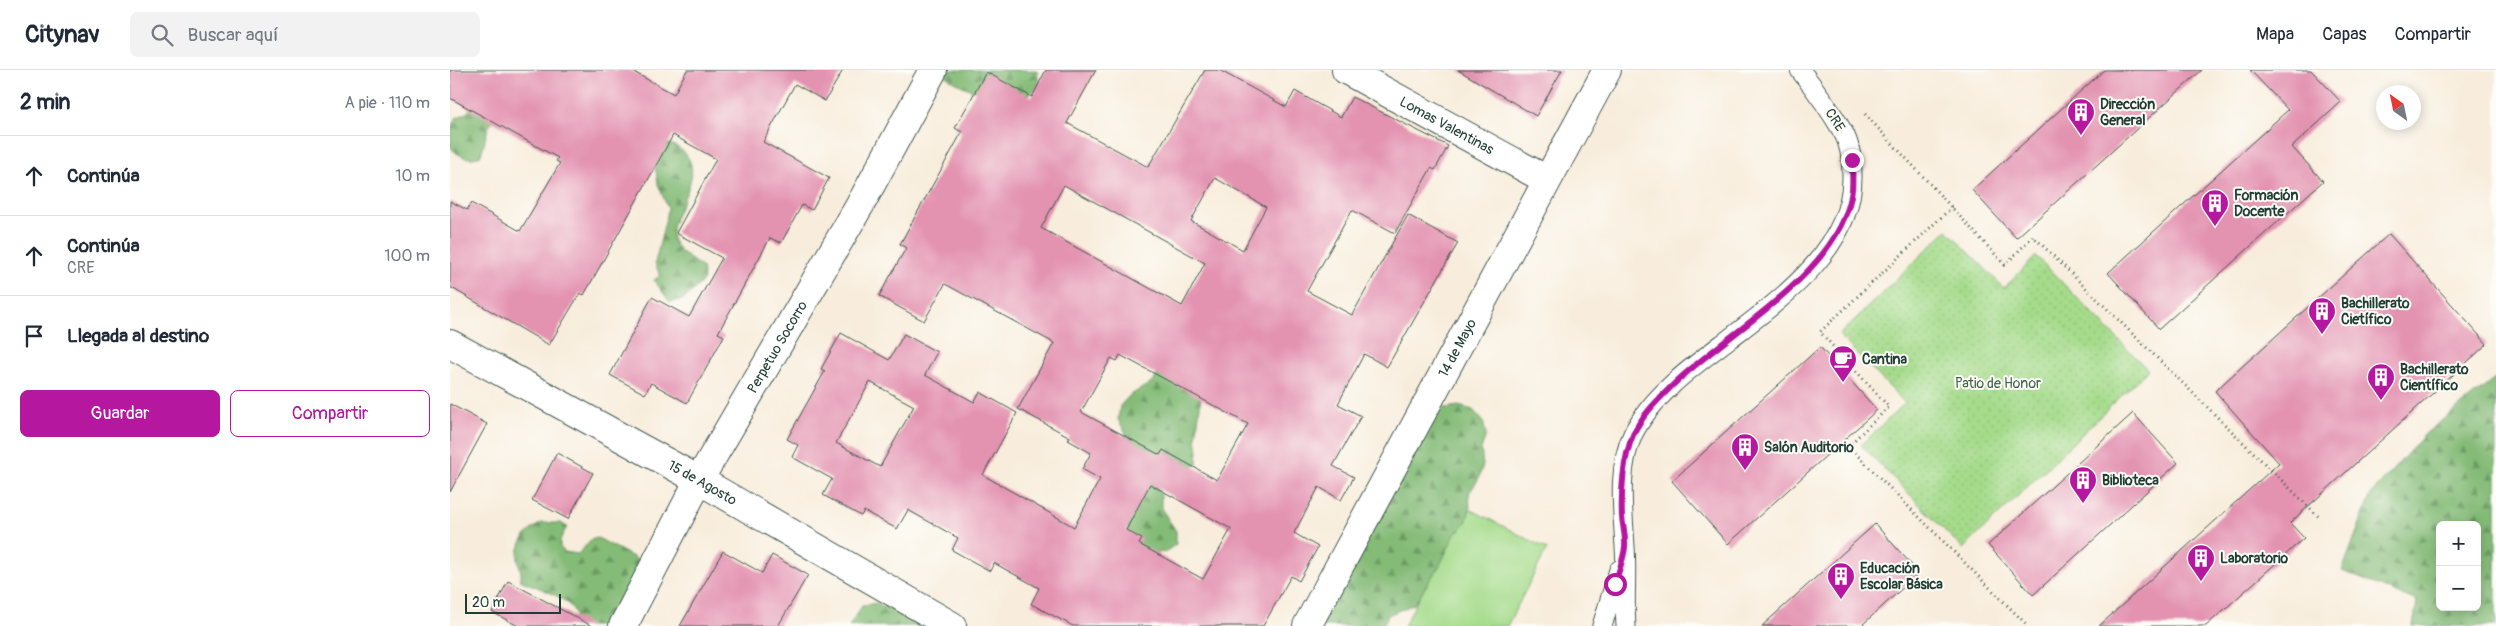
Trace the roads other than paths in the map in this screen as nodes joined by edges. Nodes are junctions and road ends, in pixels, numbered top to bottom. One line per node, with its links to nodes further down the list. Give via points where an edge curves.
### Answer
1 (933, 70): 7 (street, Perpetuo Socorro, via 860,205)
2 (1346, 70): 5 (street, Lomas Valentinas)
3 (1607, 70): 5 (street, 14 de Mayo)
4 (1800, 70): 8 (lane, CRE, via 1844,133 1852,160 1852,190 1843,222 1814,264 1787,291 1695,364 1656,402 1633,434 1624,478 1622,515)
5 (1547, 180): 11 (street, 14 de Mayo)
6 (450, 344): 7 (street, 15 de Agosto)
7 (699, 480): 9 (street, Perpetuo Socorro); 10 (street, 15 de Agosto)
8 (1626, 547): 12 (lane); 13 (lane, CRE)
9 (623, 626)
10 (952, 626)
11 (1307, 626)
12 (1602, 626)
13 (1626, 626)

